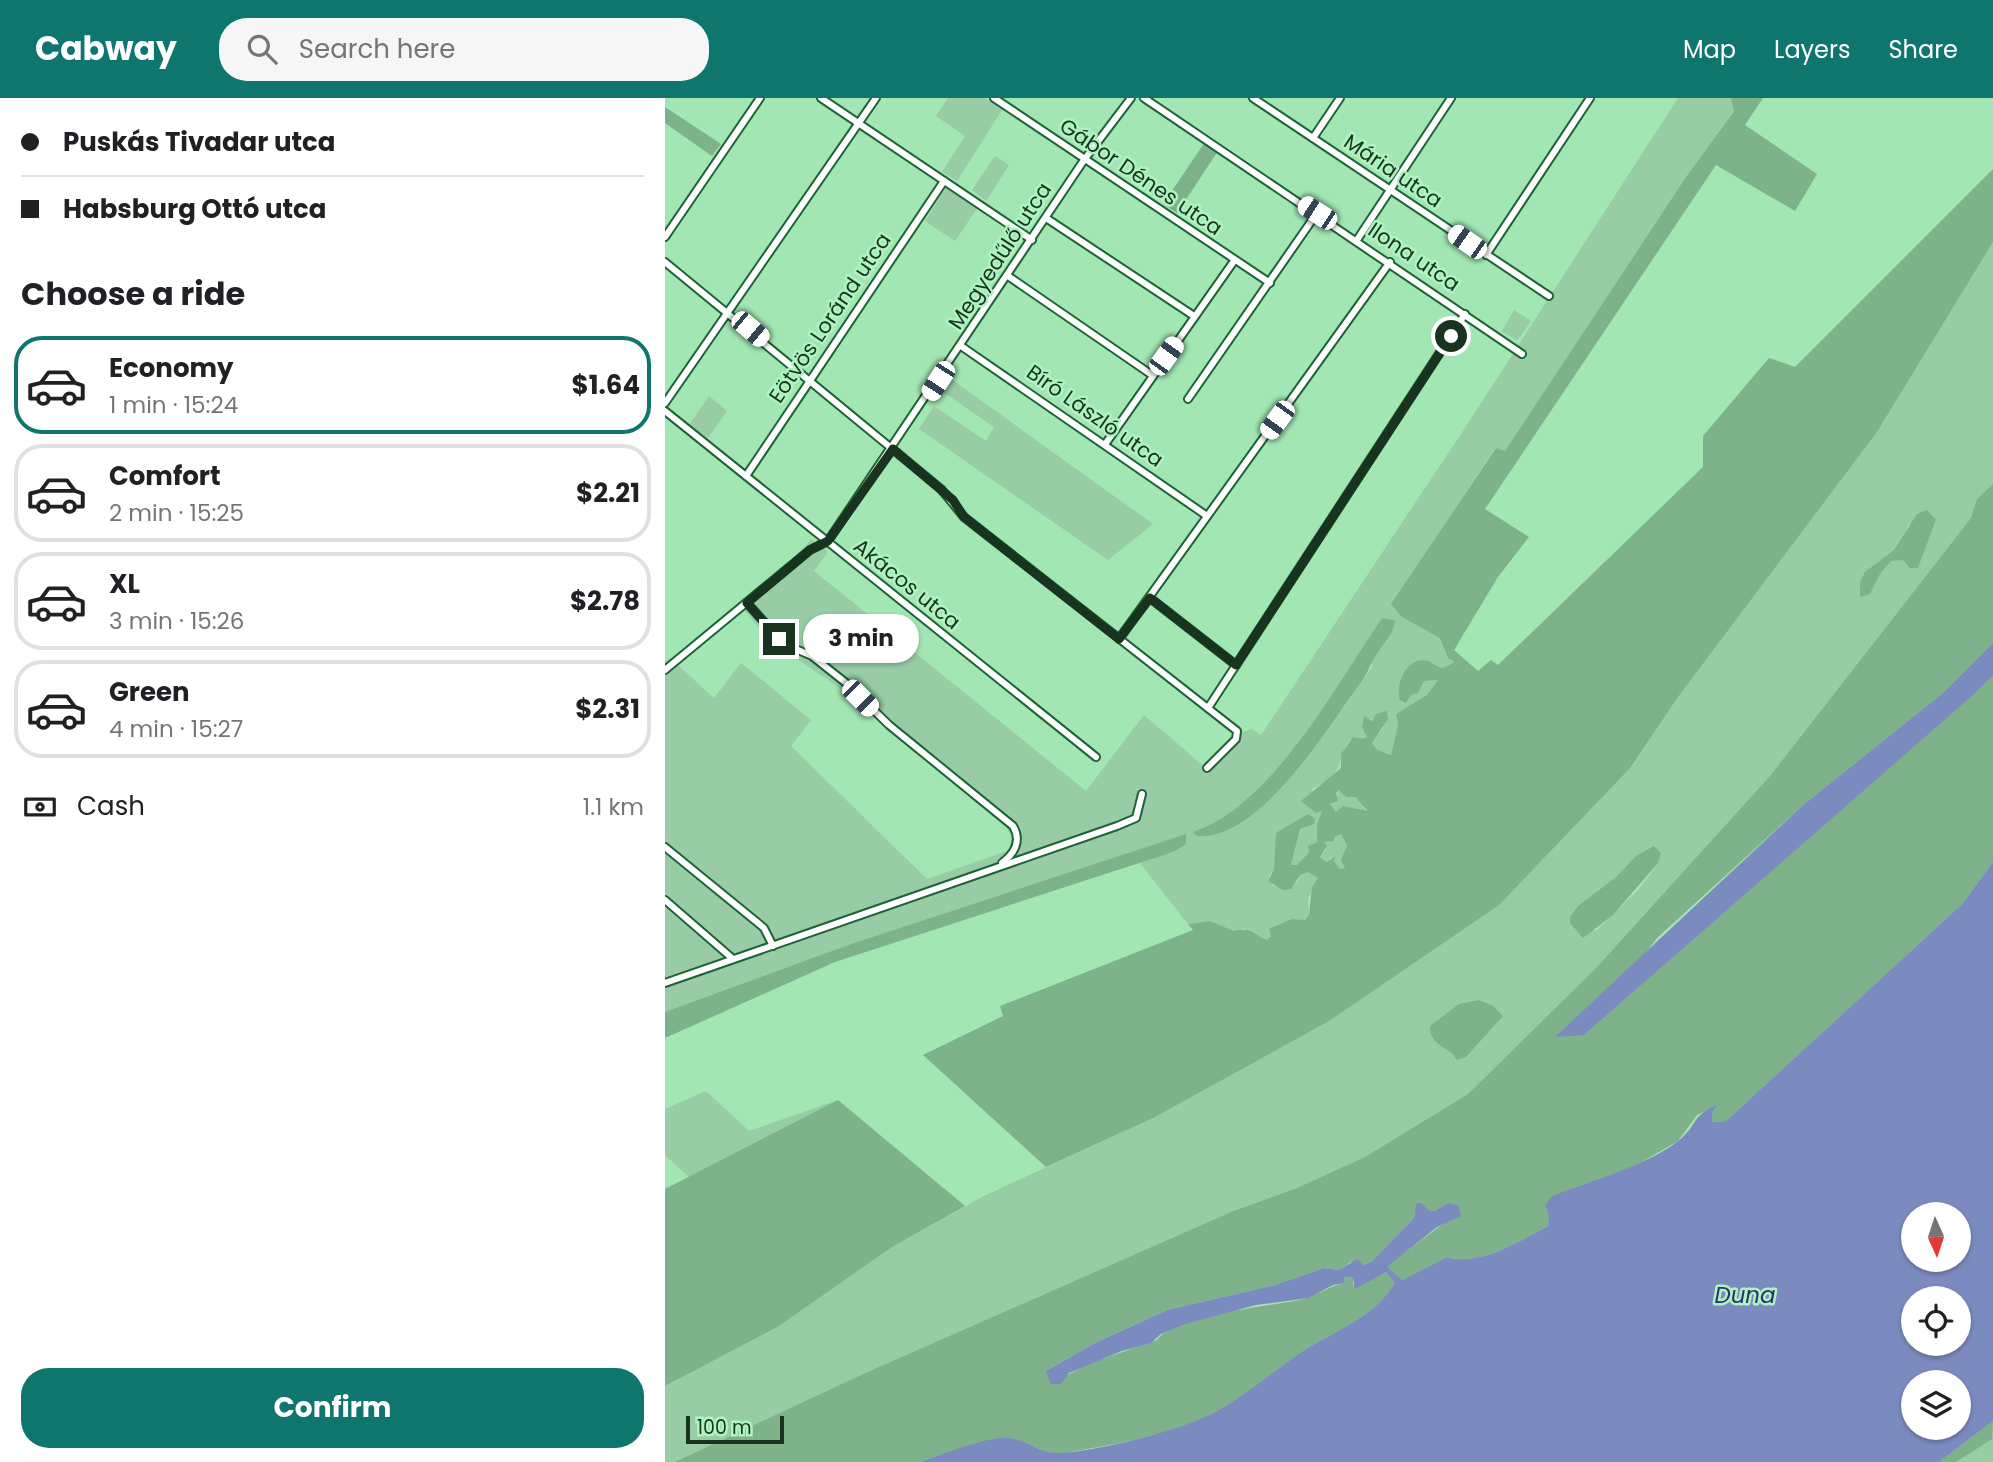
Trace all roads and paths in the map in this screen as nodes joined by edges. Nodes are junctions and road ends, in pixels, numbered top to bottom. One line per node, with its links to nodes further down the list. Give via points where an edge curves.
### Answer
1 (760, 98): 20 (street)
2 (821, 98): 13 (street)
3 (876, 98): 13 (street)
4 (994, 98): 15 (street, Gábor Dénes utca)
5 (1132, 98): 15 (street, Megyedűlő utca)
6 (1144, 98): 18 (street, Ilona utca)
7 (1253, 98): 12 (street, Mária utca)
8 (1271, 98): 12 (street)
9 (1340, 98): 14 (street)
10 (1451, 98): 17 (street)
11 (1590, 98): 23 (street)
12 (1266, 106): 14 (street, Mária utca)
13 (859, 123): 16 (street); 30 (street)
14 (1313, 138): 17 (street, Mária utca)
15 (1084, 160): 19 (street, Megyedűlő utca); 24 (street, Gábor Dénes utca)
16 (944, 181): 21 (street); 36 (street, Eötvös Loránd utca)
17 (1390, 190): 22 (street); 23 (street, Mária utca)
18 (1317, 213): 22 (street, Ilona utca); 28 (street)
19 (1046, 218): 21 (street, Megyedűlő utca); 32 (street)
20 (665, 237)
21 (1032, 240): 27 (street, Megyedűlő utca)
22 (1357, 240): 26 (street, Ilona utca)
23 (1486, 256): 29 (street, Mária utca)
24 (1234, 261): 28 (street, Gábor Dénes utca); 32 (street)
25 (665, 262): 30 (street)
26 (1390, 262): 31 (street, Ilona utca); 43 (street)
27 (1008, 276): 33 (street, Megyedűlő utca); 35 (street)
28 (1270, 283): 37 (street)
29 (1549, 296)
30 (730, 313): 36 (street); 38 (street)
31 (1465, 314): 34 (street, Ilona utca); 48 (street)
32 (1195, 316): 35 (street)
33 (961, 346): 40 (street, Bíró László utca); 41 (street, Megyedűlő utca)
34 (1522, 354)
35 (1152, 375): 40 (street)
36 (810, 380): 41 (street); 42 (street, Eötvös Loránd utca)
37 (1188, 399)
38 (665, 403)
39 (665, 411): 42 (street, Akácos utca)
40 (1105, 443): 43 (street, Bíró László utca)
41 (893, 449): 44 (street, Megyedűlő utca); 47 (street, via 953,500 964,517)
42 (746, 476): 44 (street, Akácos utca)
43 (1207, 516): 45 (street)
44 (828, 541): 46 (street, Megyedűlő utca, via 810,550); 51 (street, Akácos utca)
45 (1150, 598): 47 (street); 48 (street)
46 (747, 603): 49 (street, Megyedűlő utca); 55 (street, via 784,644 812,656 888,726 1013,826 1017,840 1013,853)
47 (1119, 639): 50 (street)
48 (1236, 665): 50 (street)
49 (665, 670)
50 (1208, 708): 52 (street, via 1237,731 1236,739)
51 (1096, 757)
52 (1207, 768)
53 (1142, 794): 55 (street, via 1136,818)
54 (665, 847): 57 (street, via 764,928)
55 (994, 869): 57 (street)
56 (665, 900): 58 (street)
57 (773, 946): 58 (street)
58 (733, 959): 59 (street)
59 (665, 983)

